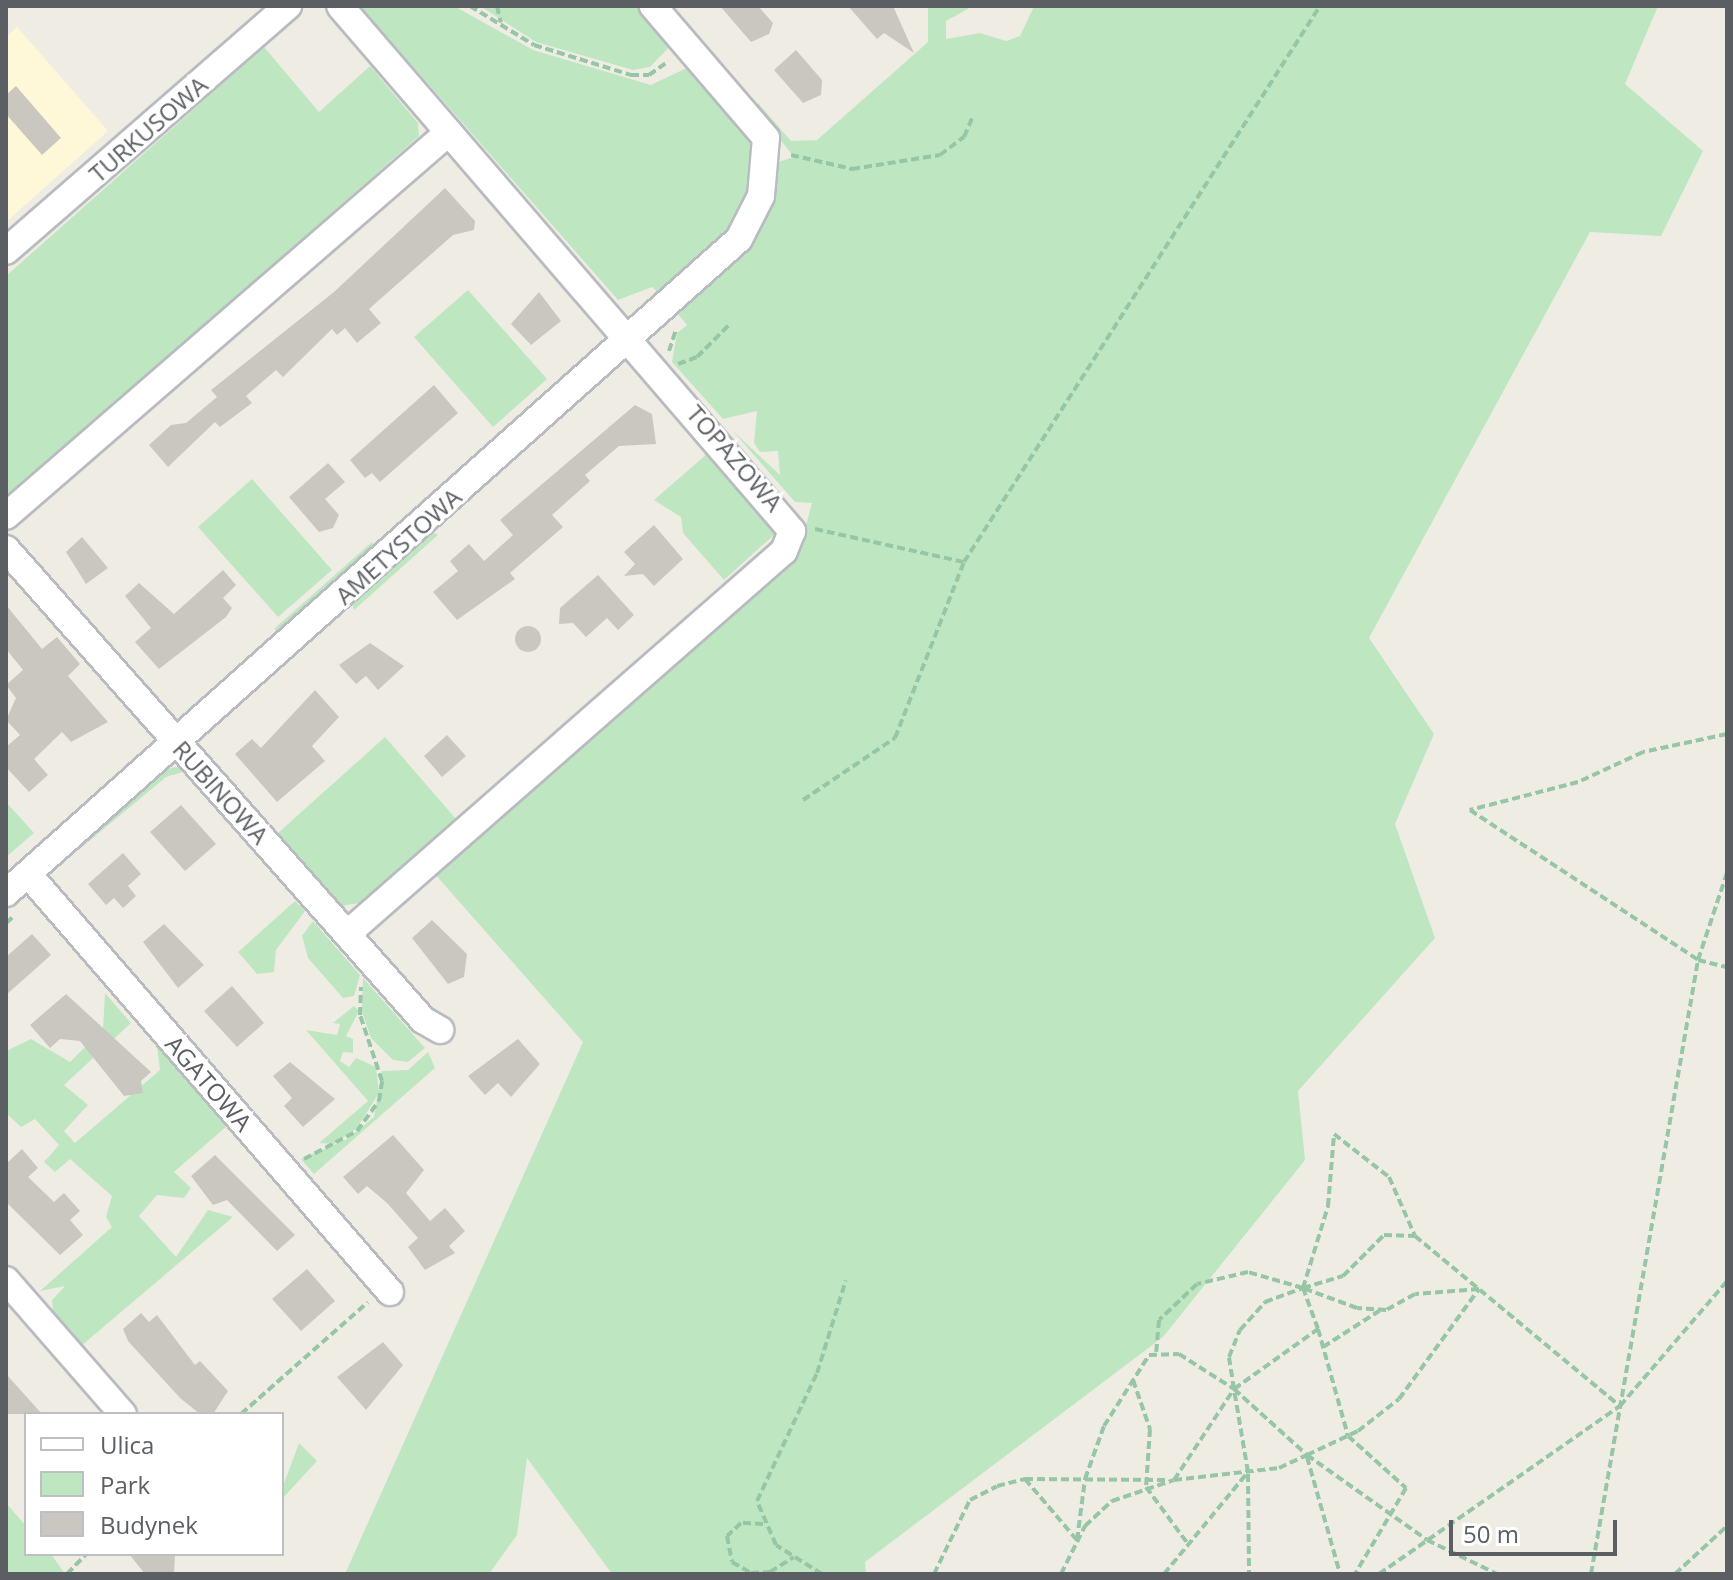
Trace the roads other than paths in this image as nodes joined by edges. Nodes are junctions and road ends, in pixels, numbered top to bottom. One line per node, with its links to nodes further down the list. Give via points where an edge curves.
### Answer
1 (288, 6): 5 (street, TURKUSOWA)
2 (340, 6): 4 (street, TOPAZOWA)
3 (653, 6): 6 (street, AMETYSTOWA, via 763,131 764,181 739,239)
4 (449, 132): 6 (street, TOPAZOWA); 7 (street)
5 (6, 251)
6 (632, 339): 9 (street, AMETYSTOWA); 12 (street, TOPAZOWA, via 790,521 784,551)
7 (6, 516)
8 (6, 549): 9 (street, RUBINOWA)
9 (177, 742): 10 (street, AMETYSTOWA); 12 (street, RUBINOWA)
10 (28, 874): 11 (street, AMETYSTOWA); 15 (street, AGATOWA)
11 (13, 902)
12 (347, 934): 13 (street, RUBINOWA)
13 (440, 1030)
14 (6, 1280): 16 (street)
15 (379, 1297)
16 (121, 1412)

